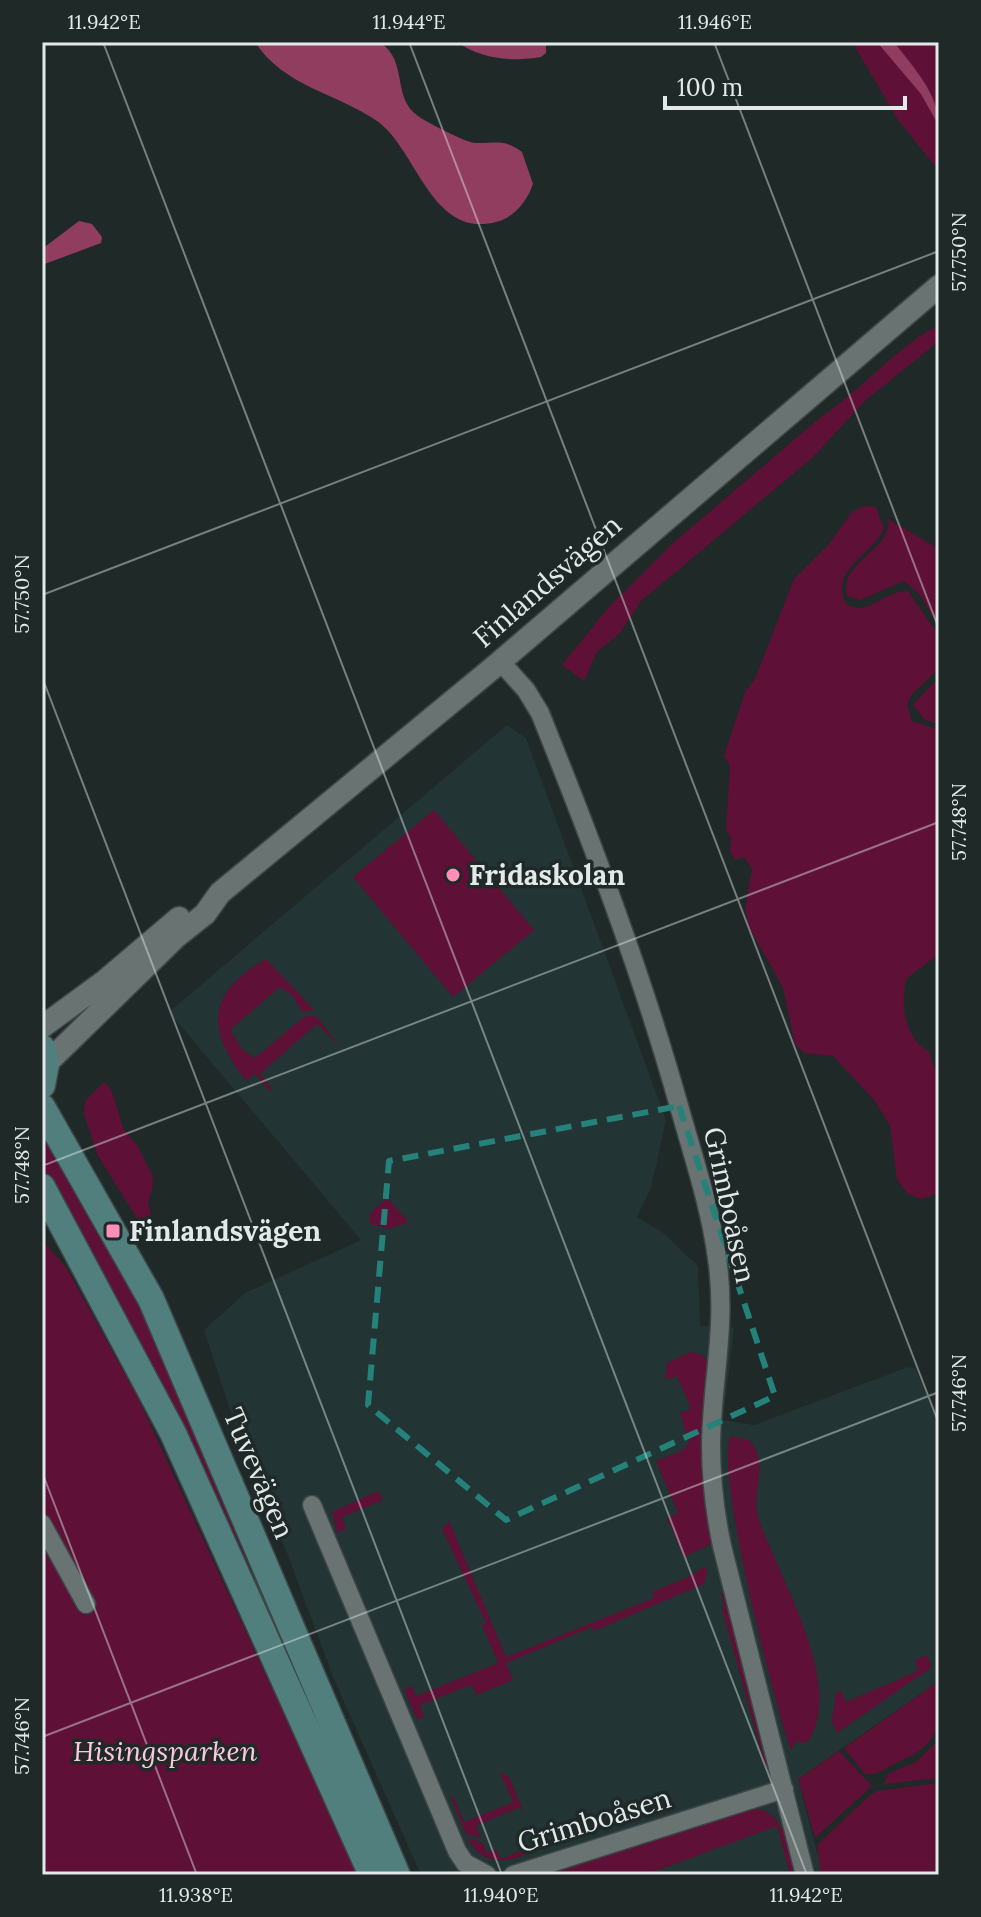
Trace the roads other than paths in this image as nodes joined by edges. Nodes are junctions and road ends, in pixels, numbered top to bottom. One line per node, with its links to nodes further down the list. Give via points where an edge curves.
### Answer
1 (939, 286): 3 (street, Finlandsvägen)
2 (939, 299): 3 (street, Finlandsvägen)
3 (912, 312): 4 (street, Finlandsvägen, via 811,392)
4 (500, 661): 5 (street, Finlandsvägen); 13 (street, Grimboåsen, via 540,713 614,901 704,1197 718,1258 723,1319 711,1446 713,1497)
5 (220, 893): 6 (street, Finlandsvägen, via 195,904); 7 (street, Finlandsvägen, via 205,914)
6 (42, 1027)
7 (43, 1066)
8 (42, 1107): 15 (main road, Tuvevägen, via 151,1299)
9 (42, 1187): 14 (main road, via 173,1433)
10 (312, 1505): 16 (street, Grimboåsen, via 457,1851 465,1863)
11 (42, 1524): 12 (street)
12 (86, 1604)
13 (784, 1789): 17 (street, Grimboåsen); 18 (street, Grimboåsen)
14 (372, 1875)
15 (397, 1875)
16 (487, 1875)
17 (513, 1875)
18 (805, 1875)

